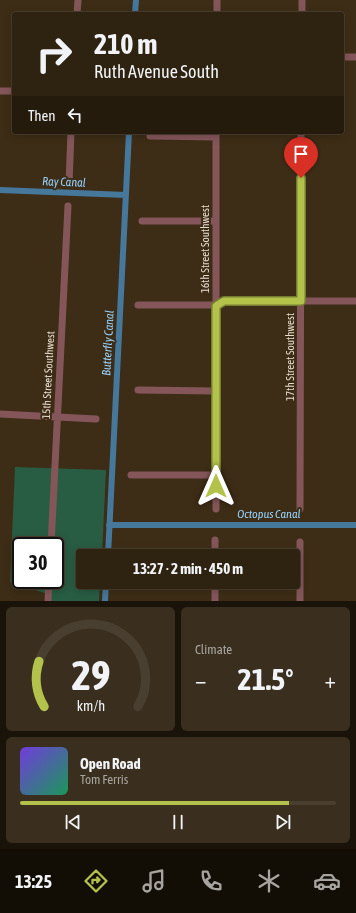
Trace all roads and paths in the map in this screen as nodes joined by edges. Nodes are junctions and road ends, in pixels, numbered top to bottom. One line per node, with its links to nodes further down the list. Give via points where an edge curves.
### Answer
1 (78, 0): 4 (street)
2 (217, 0): 5 (street)
3 (302, 0): 6 (street)
4 (77, 12)
5 (217, 12)
6 (302, 12)
7 (344, 57): 8 (street)
8 (356, 57)
9 (0, 91): 10 (street)
10 (12, 91)
11 (71, 134): 15 (street)
12 (216, 134): 14 (street); 18 (street, 16th Street Southwest)
13 (301, 134): 19 (street, 17th Street Southwest)
14 (150, 136)
15 (69, 184)
16 (68, 206): 26 (street, 15th Street Southwest)
17 (142, 221): 18 (street)
18 (216, 221): 22 (street, 16th Street Southwest)
19 (301, 301): 20 (street); 22 (street, via 224,301); 31 (street, 17th Street Southwest)
20 (356, 301)
21 (138, 305): 22 (street)
22 (216, 306): 24 (street, 16th Street Southwest)
23 (138, 390): 24 (street)
24 (216, 390): 29 (street, 16th Street Southwest)
25 (0, 414): 26 (street)
26 (57, 417): 27 (street); 32 (street, 15th Street Southwest)
27 (96, 419)
28 (131, 475): 29 (street)
29 (216, 475): 30 (street, 16th Street Southwest)
30 (216, 509)
31 (300, 509)
32 (51, 537)
33 (215, 540): 35 (street)
34 (300, 542): 40 (street)
35 (215, 549)
36 (49, 589): 38 (street)
37 (215, 589): 39 (street)
38 (48, 601)
39 (215, 601)
40 (300, 601)

